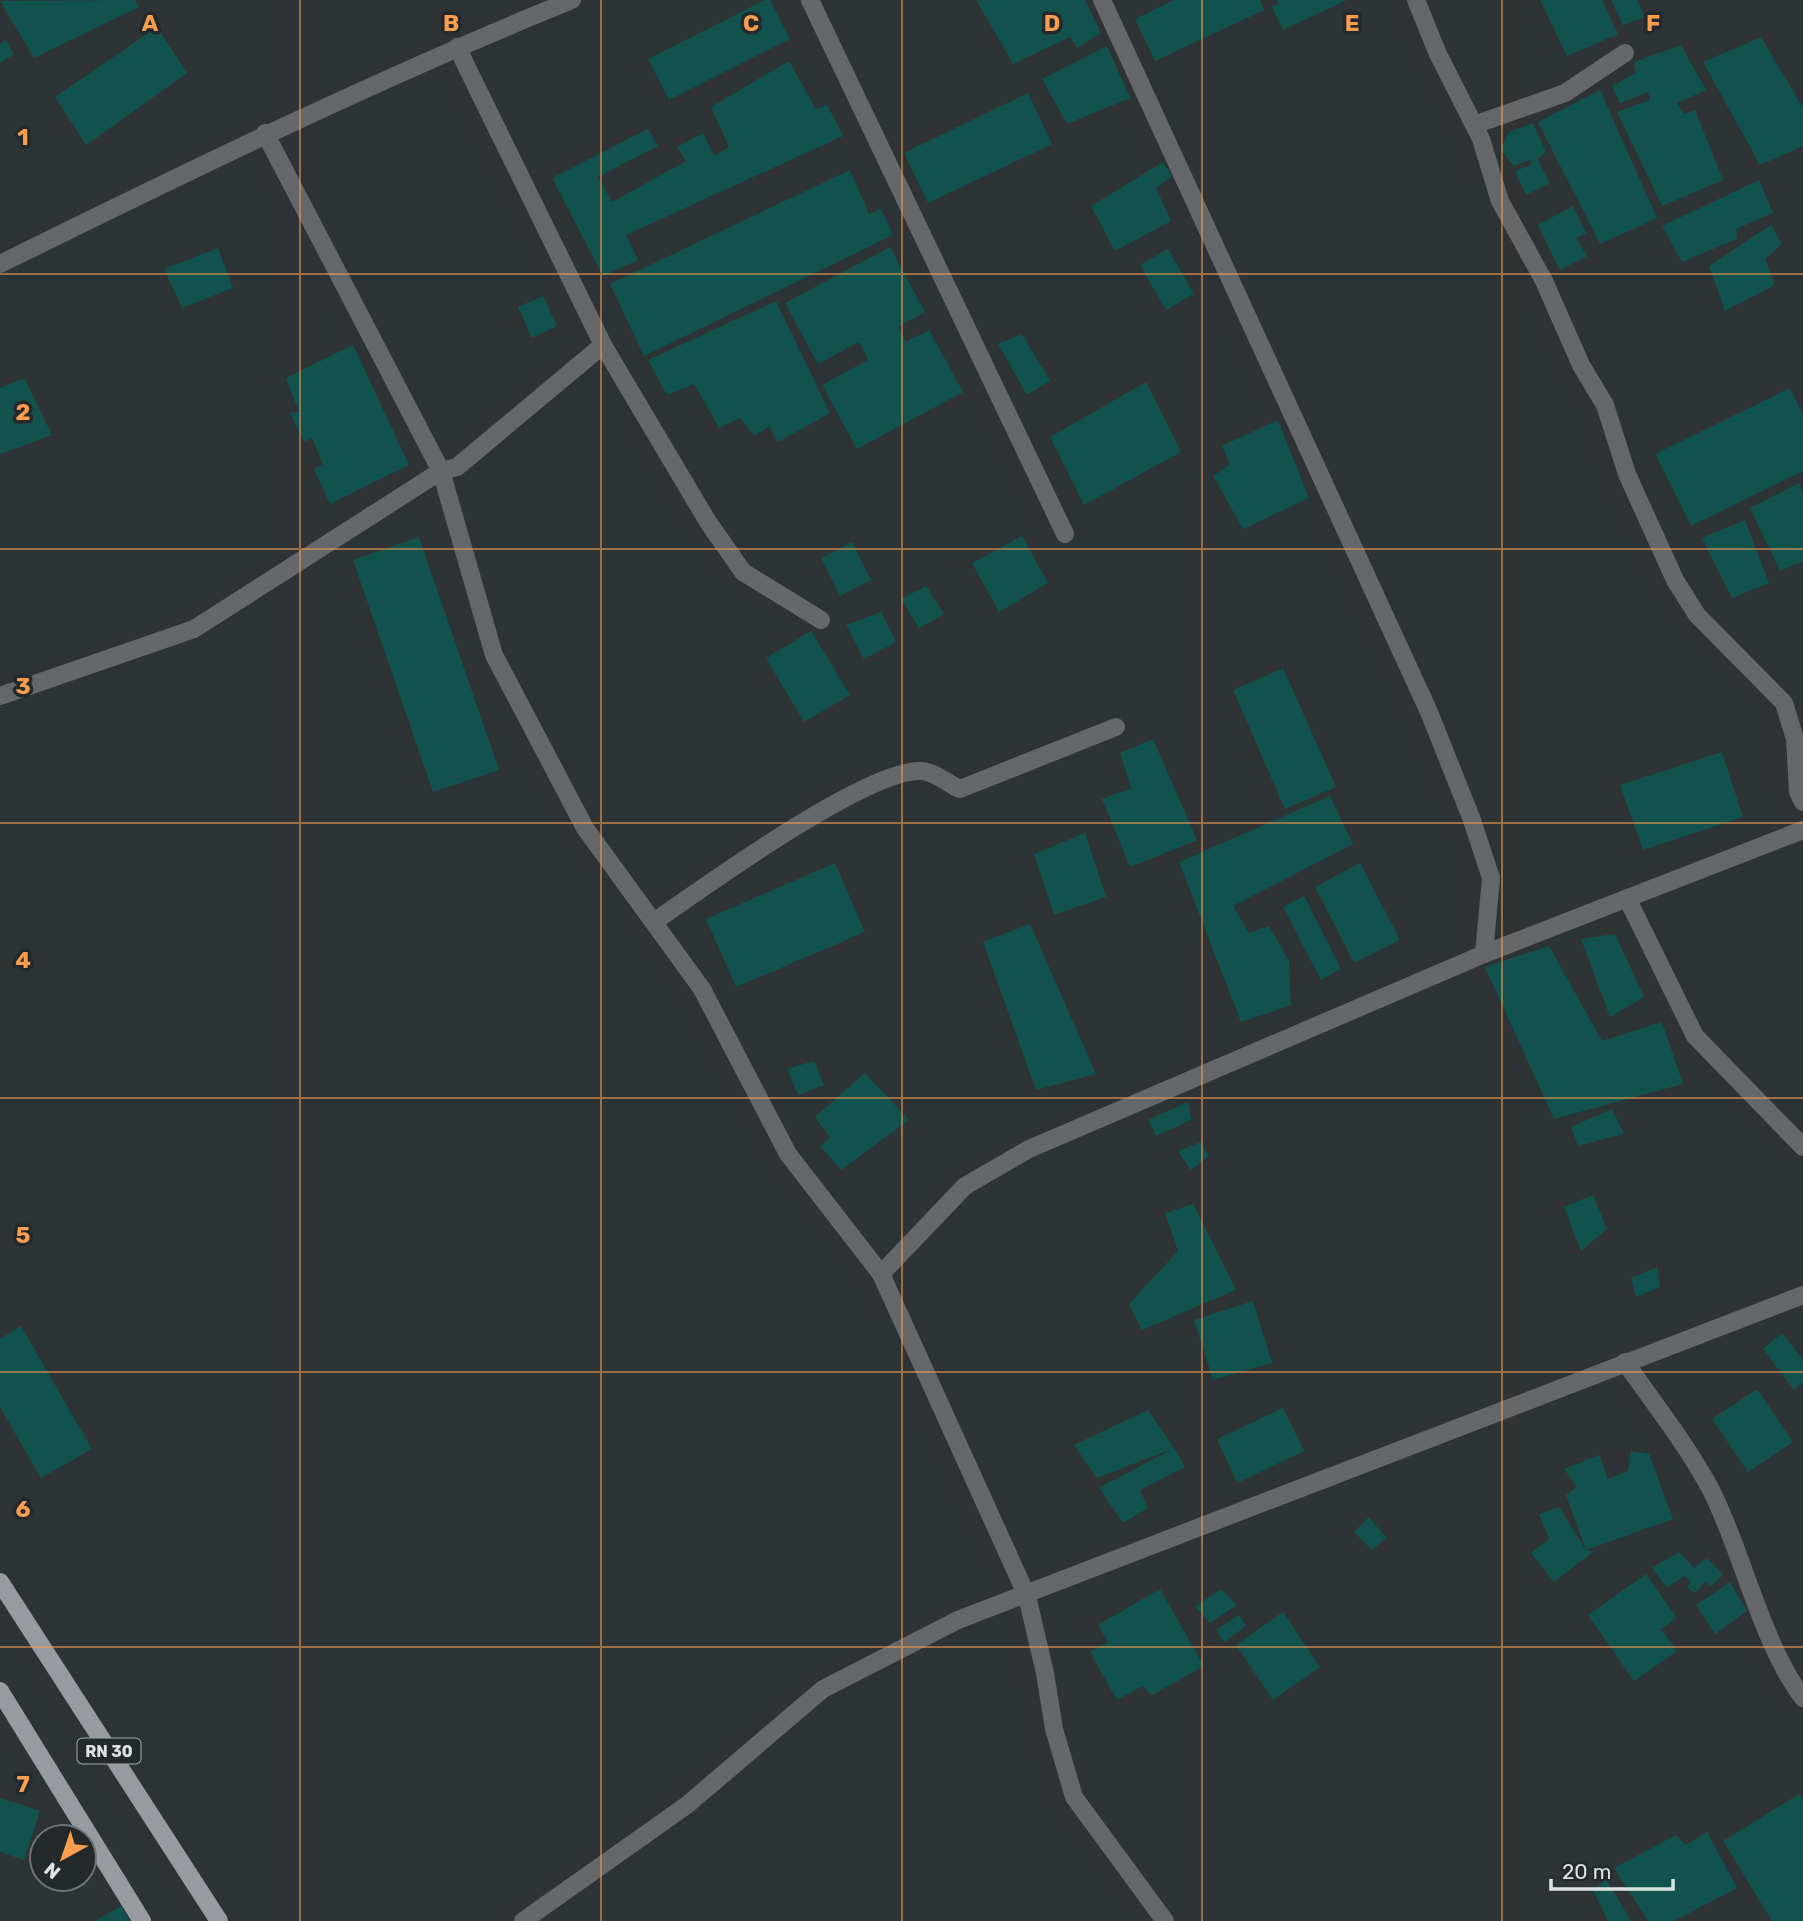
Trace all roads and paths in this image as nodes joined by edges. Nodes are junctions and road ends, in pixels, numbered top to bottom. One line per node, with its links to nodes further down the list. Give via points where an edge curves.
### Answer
1 (572, 0): 5 (street)
2 (810, 0): 12 (street)
3 (1102, 0): 20 (street, via 1429,712 1468,808 1491,878)
4 (1416, 0): 7 (street)
5 (457, 47): 8 (street); 10 (street)
6 (1626, 53): 7 (street, via 1565,93)
7 (1474, 125): 16 (street, via 1500,201 1605,405 1627,474 1675,580 1697,615 1784,703)
8 (265, 134): 9 (street); 11 (street)
9 (0, 264)
10 (603, 345): 11 (street, via 457,467); 13 (street, via 708,522 743,572)
11 (441, 471): 14 (street, via 194,629); 19 (street, via 494,655 585,828)
12 (1065, 534)
13 (821, 620)
14 (0, 696)
15 (1116, 727): 19 (street, via 960,789 923,770 881,779 747,857)
16 (1803, 802)
17 (1803, 830): 18 (street)
18 (1628, 898): 20 (street); 21 (street, via 1695,1036)
19 (654, 922): 22 (street, via 702,989 788,1154)
20 (1484, 954): 22 (street, via 1029,1149 965,1186)
21 (1803, 1147)
22 (881, 1274): 26 (street)
23 (1803, 1295): 24 (street)
24 (1626, 1362): 26 (street); 28 (street, via 1711,1491 1766,1625)
25 (0, 1582): 30 (main road, RN 30)
26 (1027, 1595): 31 (street, via 958,1620 823,1689 687,1805); 32 (street, via 1054,1729 1074,1797)
27 (0, 1691): 29 (main road)
28 (1803, 1698)
29 (142, 1921)
30 (219, 1921)
31 (523, 1921)
32 (1165, 1921)

